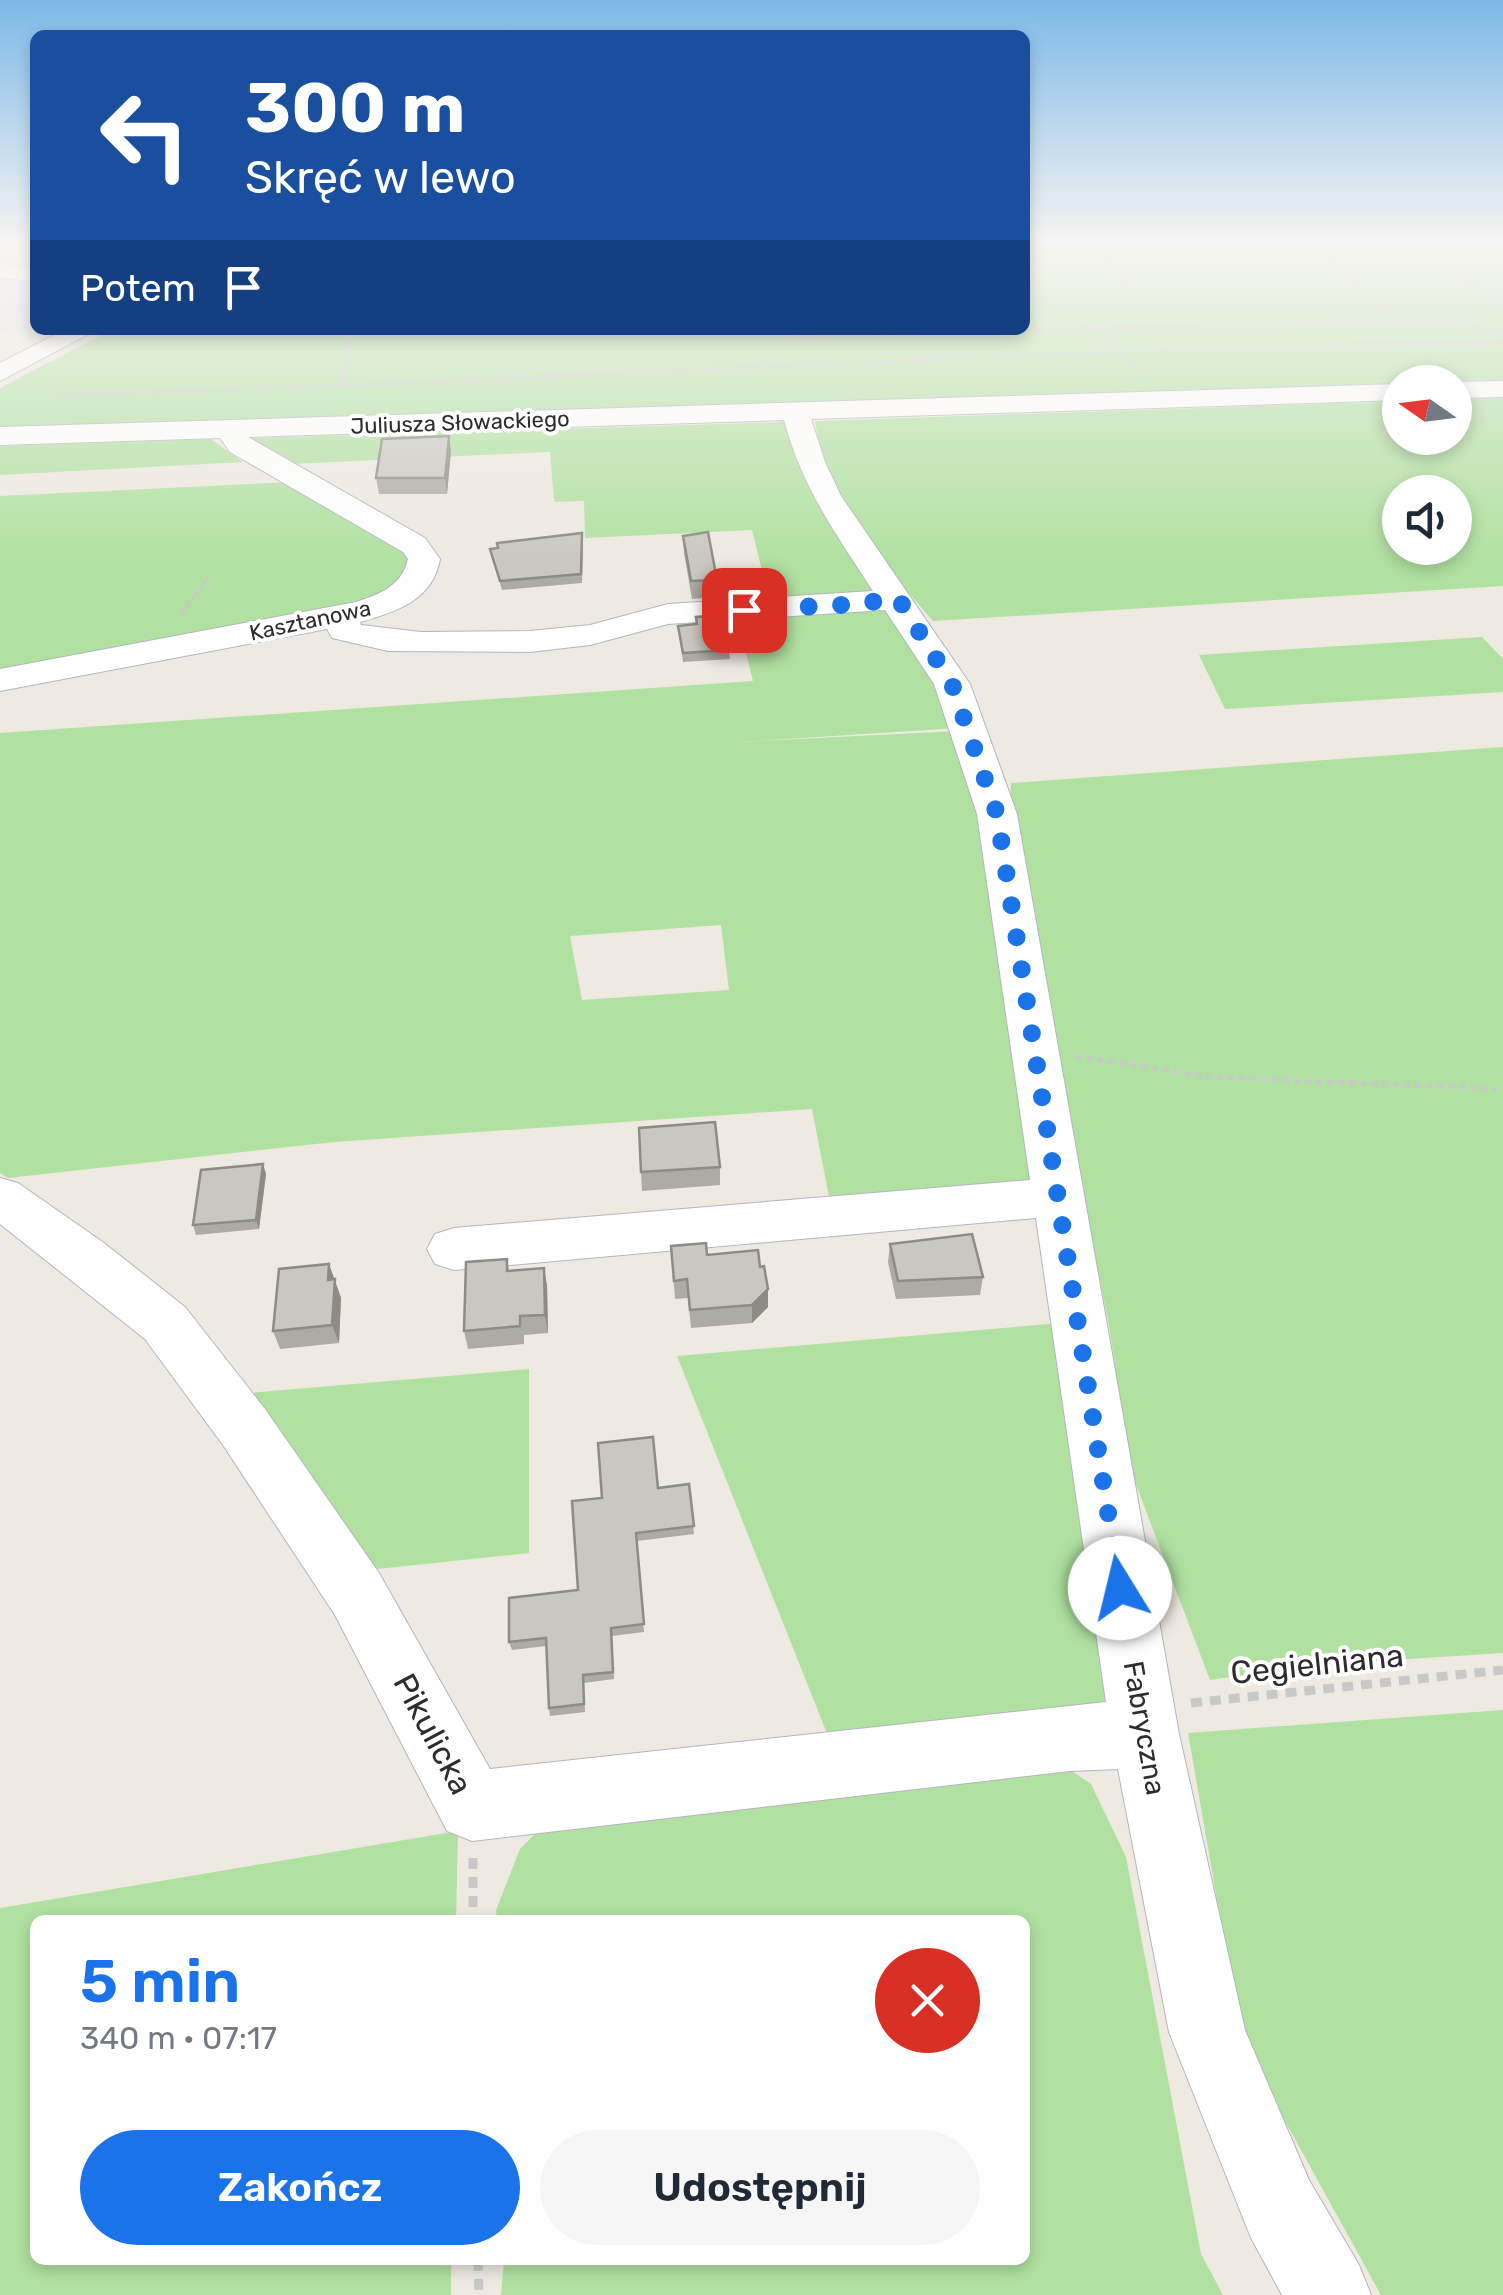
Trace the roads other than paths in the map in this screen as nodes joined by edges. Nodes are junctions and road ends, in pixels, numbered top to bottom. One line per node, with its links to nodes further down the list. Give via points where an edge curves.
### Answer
1 (44, 350): 2 (street)
2 (0, 373)
3 (1503, 389): 4 (street)
4 (1472, 390)
5 (1382, 393): 6 (street, Juliusza Słowackiego)
6 (795, 411): 7 (street, Juliusza Słowackiego); 9 (street, Fabryczna, via 826,496)
7 (236, 429): 8 (street, Juliusza Słowackiego); 10 (street, Kasztanowa, via 240,446 421,552 422,573 411,588)
8 (0, 436)
9 (898, 598): 10 (street, via 668,614 578,637 442,642 366,640 344,631); 12 (street, Fabryczna, via 952,684 997,814)
10 (343, 616): 11 (street, Kasztanowa)
11 (0, 680)
12 (1058, 1197): 14 (street); 15 (street, Fabryczna)
13 (0, 1198): 15 (street, Pikulicka, via 165,1323 357,1594 472,1806 1070,1736)
14 (454, 1248)
15 (1145, 1734): 16 (street, Fabryczna, via 1207,2032 1280,2209)
16 (1329, 2295)

